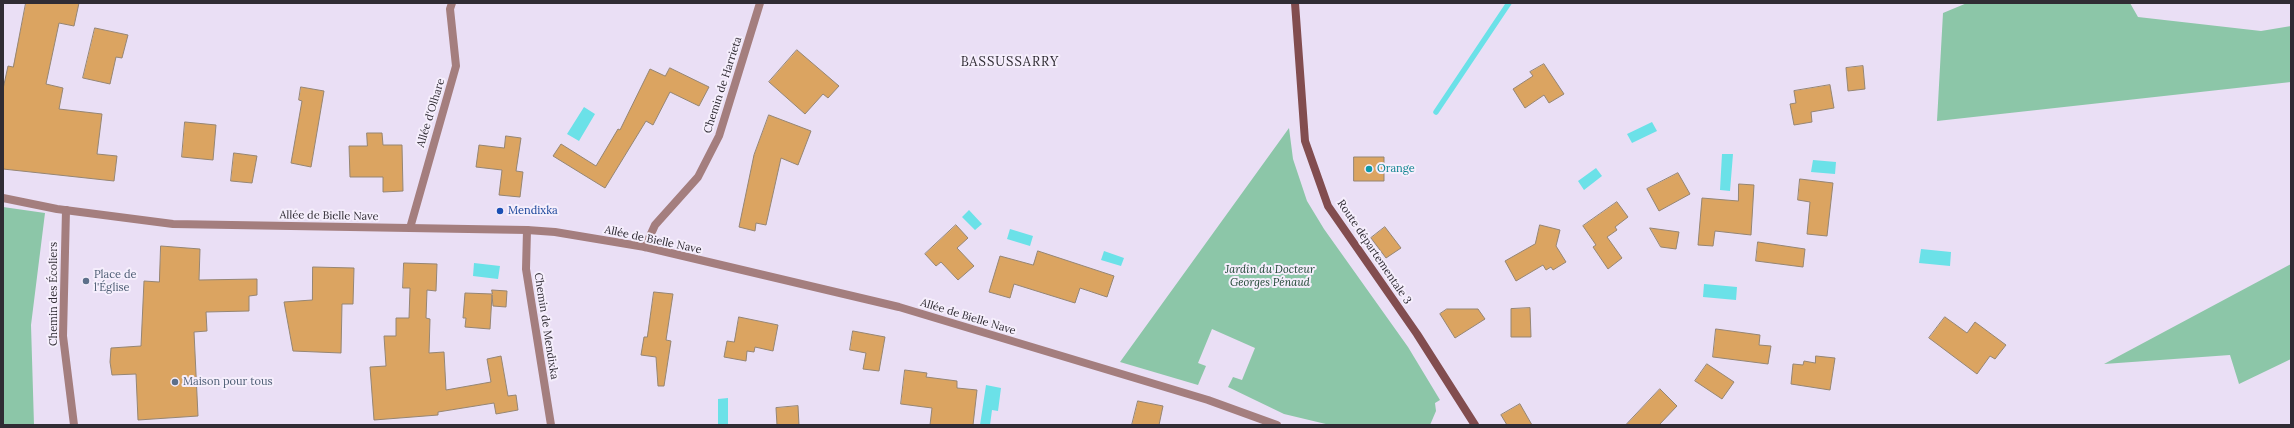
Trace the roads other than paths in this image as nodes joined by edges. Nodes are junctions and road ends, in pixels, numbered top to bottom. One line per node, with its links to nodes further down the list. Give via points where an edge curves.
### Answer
1 (452, 3): 6 (street, Allée d'Olhare, via 450,9 456,66)
2 (760, 3): 8 (street, Chemin de Harrieta, via 719,136 698,177 655,225)
3 (1295, 3): 12 (main road, Route départementale 3, via 1305,141 1328,206 1417,334)
4 (3, 198): 5 (street, Allée de Bielle Nave)
5 (66, 210): 6 (street, Allée de Bielle Nave, via 173,224); 9 (street, Chemin des Écoliers, via 63,319)
6 (410, 228): 7 (street, Allée de Bielle Nave)
7 (527, 230): 8 (street, Allée de Bielle Nave, via 555,232); 10 (street, Chemin de Mendixka, via 526,269)
8 (645, 248): 11 (street, Allée de Bielle Nave, via 899,307 1208,400)
9 (74, 425)
10 (551, 425)
11 (1278, 425)
12 (1475, 425)

